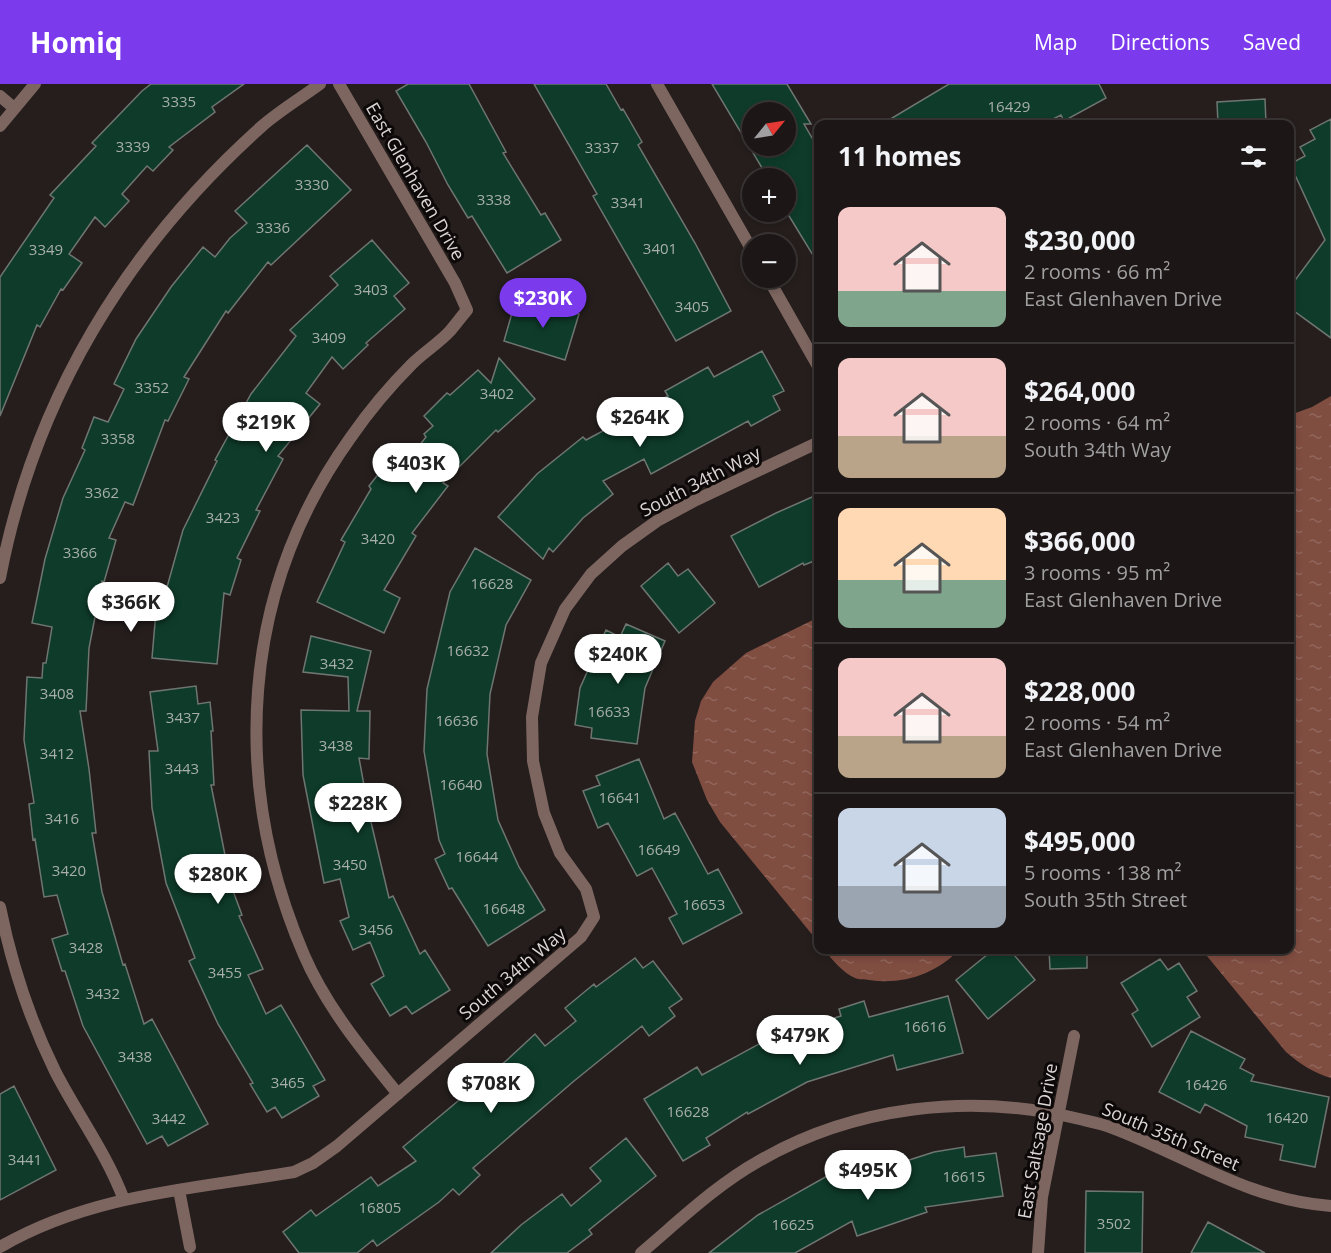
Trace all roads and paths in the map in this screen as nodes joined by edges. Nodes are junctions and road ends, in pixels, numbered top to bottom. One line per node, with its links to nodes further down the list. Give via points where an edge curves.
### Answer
1 (35, 84): 6 (street)
2 (320, 84): 12 (street, via 263,125 203,183 125,280 83,345 30,462)
3 (339, 84): 15 (street, East Glenhaven Drive, via 467,310 406,371 357,429 301,521 270,610 258,680 258,783 278,886 305,957 347,1029)
4 (657, 84): 8 (street)
5 (0, 96): 6 (street)
6 (14, 108): 7 (street)
7 (0, 126)
8 (743, 234)
9 (774, 288): 10 (street)
10 (814, 359)
11 (814, 444): 15 (street, South 34th Way, via 657,521 591,574 565,609 541,663 532,717 532,761 544,813 560,853 586,889 594,917 581,937)
12 (0, 578)
13 (0, 907): 18 (street, via 31,1012 54,1069 115,1175)
14 (1074, 1036): 16 (street, East Saltsage Drive)
15 (398, 1094): 17 (street, South 34th Way, via 337,1146 294,1172)
16 (1058, 1114): 19 (street, South 35th Street, via 1109,1127 1254,1191 1304,1204); 22 (street, South 35th Street, via 999,1105 960,1105 861,1119 821,1132 758,1161); 23 (street, East Saltsage Drive, via 1042,1197)
17 (179, 1190): 18 (street, South 34th Way); 21 (street)
18 (124, 1200): 20 (street, South 34th Way, via 73,1213)
19 (1331, 1206)
20 (0, 1247)
21 (190, 1247)
22 (641, 1253)
23 (1038, 1253)

